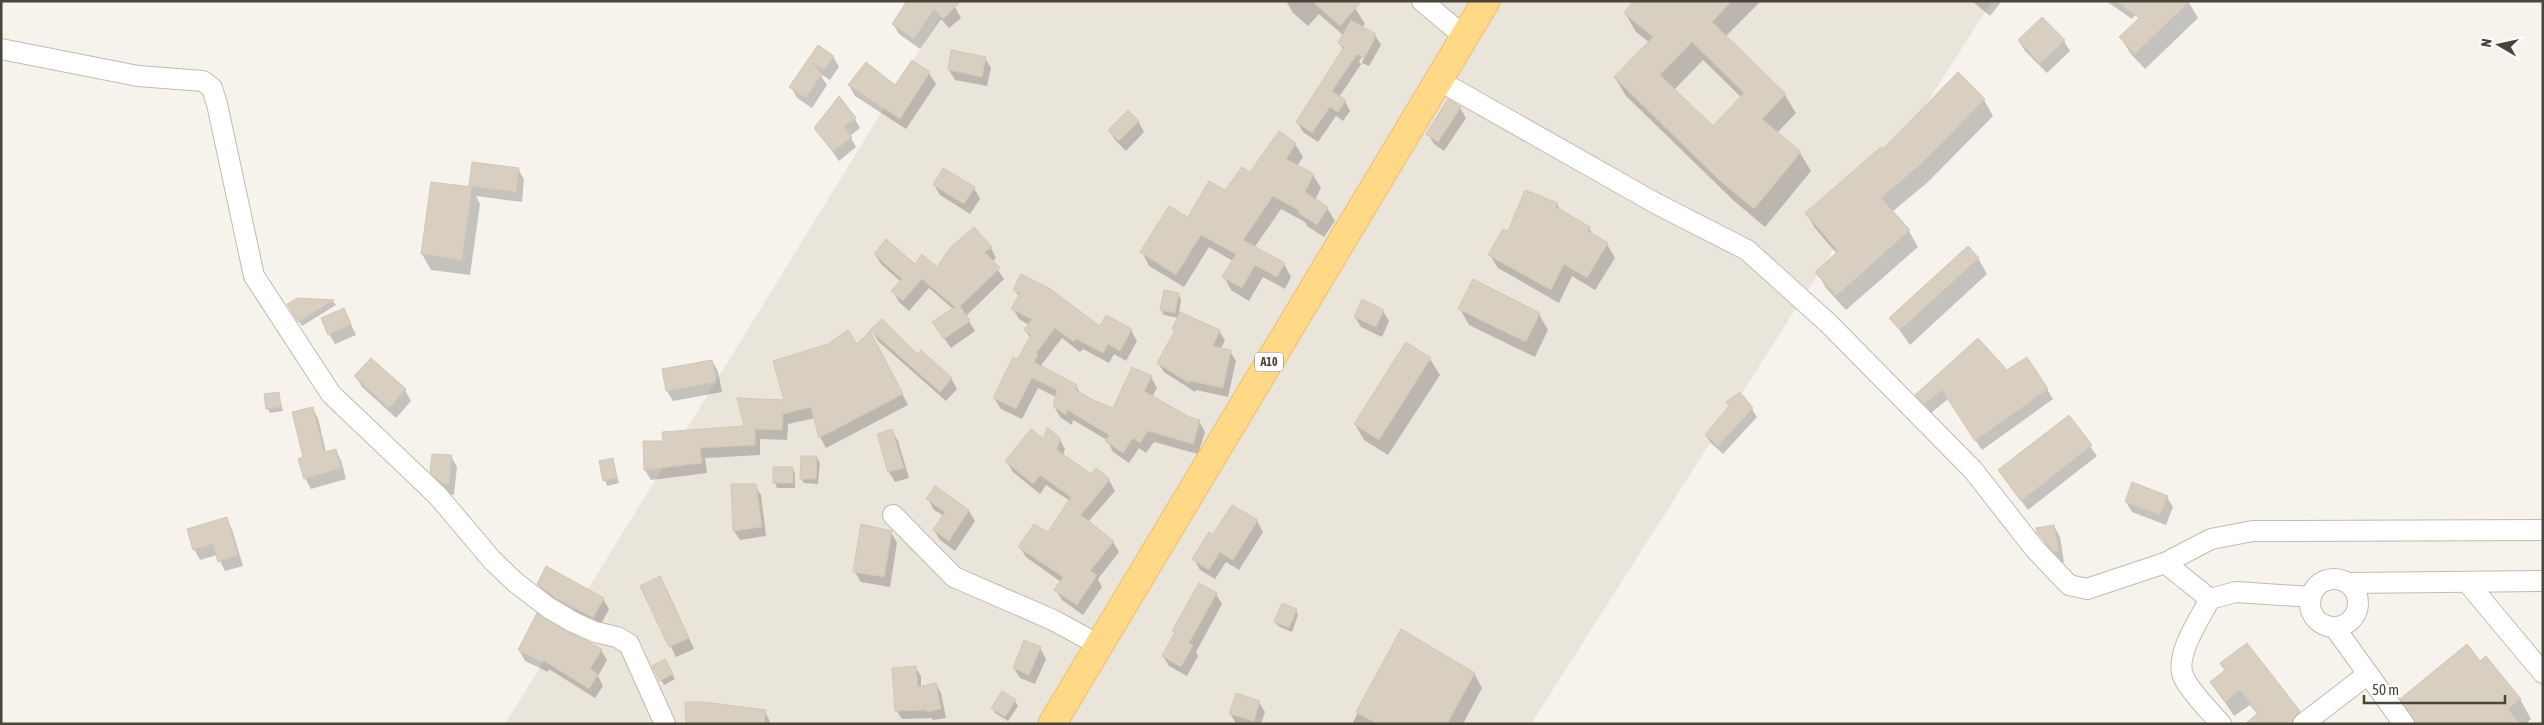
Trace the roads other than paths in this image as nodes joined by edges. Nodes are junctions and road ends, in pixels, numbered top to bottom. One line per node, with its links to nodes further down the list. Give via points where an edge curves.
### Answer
1 (1422, 1): 3 (street)
2 (1486, 1): 3 (highway, A10)
3 (1465, 37): 5 (highway, A10)
4 (1, 49): 18 (street, via 138,76 203,81 212,88 254,276 331,394 438,496 516,584 573,622 628,644)
5 (1438, 80): 8 (street, via 1657,204 1747,250 1828,323 1973,470 2034,548 2069,585 2087,589); 15 (highway, A10)
6 (893, 515): 15 (street, via 954,576 1053,620)
7 (2543, 530): 8 (street, via 2253,531 2211,539)
8 (2165, 562): 13 (street)
9 (2543, 581): 11 (street)
10 (2348, 582): 11 (street); 12 (street, via 2334,579 2319,584); 14 (street, via 2358,595 2358,610 2350,623)
11 (2467, 582): 16 (street)
12 (2311, 597): 13 (street, via 2236,592); 14 (street, via 2311,612 2321,624)
13 (2210, 598): 20 (street, via 2184,649 2181,666 2184,678)
14 (2335, 628): 17 (street)
15 (1099, 645): 19 (highway, A10)
16 (2543, 673)
17 (2368, 674): 21 (street); 22 (street)
18 (665, 724)
19 (1052, 724)
20 (2221, 724)
21 (2303, 724)
22 (2404, 724)

